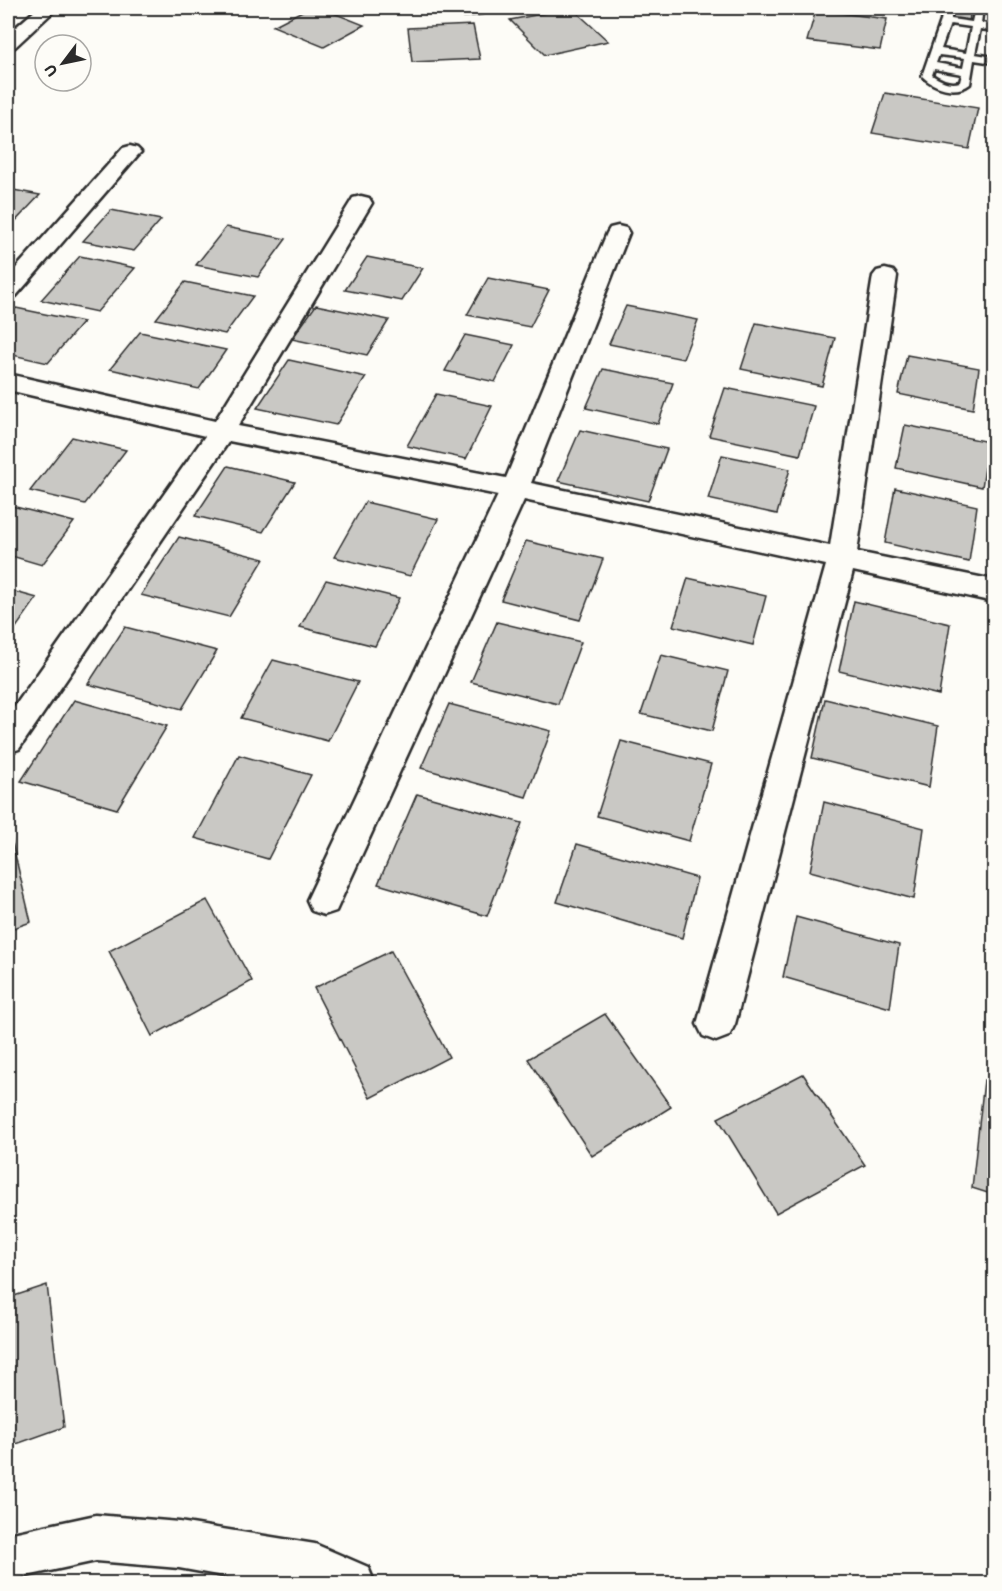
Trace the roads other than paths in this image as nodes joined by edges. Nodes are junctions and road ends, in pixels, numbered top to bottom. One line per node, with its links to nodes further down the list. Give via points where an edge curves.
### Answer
1 (22, 8): 7 (street)
2 (48, 8): 11 (street)
3 (441, 8): 4 (street)
4 (479, 8)
5 (946, 8): 8 (lane)
6 (979, 8): 9 (lane)
7 (8, 20)
8 (945, 21): 9 (lane); 12 (lane)
9 (977, 25): 10 (lane); 13 (lane)
10 (994, 28)
11 (8, 43)
12 (935, 51): 13 (lane); 15 (lane)
13 (971, 57): 14 (lane); 16 (lane)
14 (994, 60)
15 (931, 65): 16 (lane); 16 (lane, via 927,76 930,79 954,86 965,84)
16 (969, 72)
17 (130, 152): 21 (street)
18 (361, 203): 23 (street)
19 (618, 232): 24 (street)
20 (885, 276): 25 (street)
21 (8, 291)
22 (8, 382): 23 (street)
23 (222, 430): 24 (street); 27 (street)
24 (515, 489): 25 (street); 28 (street)
25 (842, 559): 26 (street); 29 (street)
26 (994, 591)
27 (8, 740)
28 (324, 900)
29 (716, 1024)
30 (8, 1557): 31 (street, via 96,1538 179,1545 315,1568)
31 (351, 1584)

